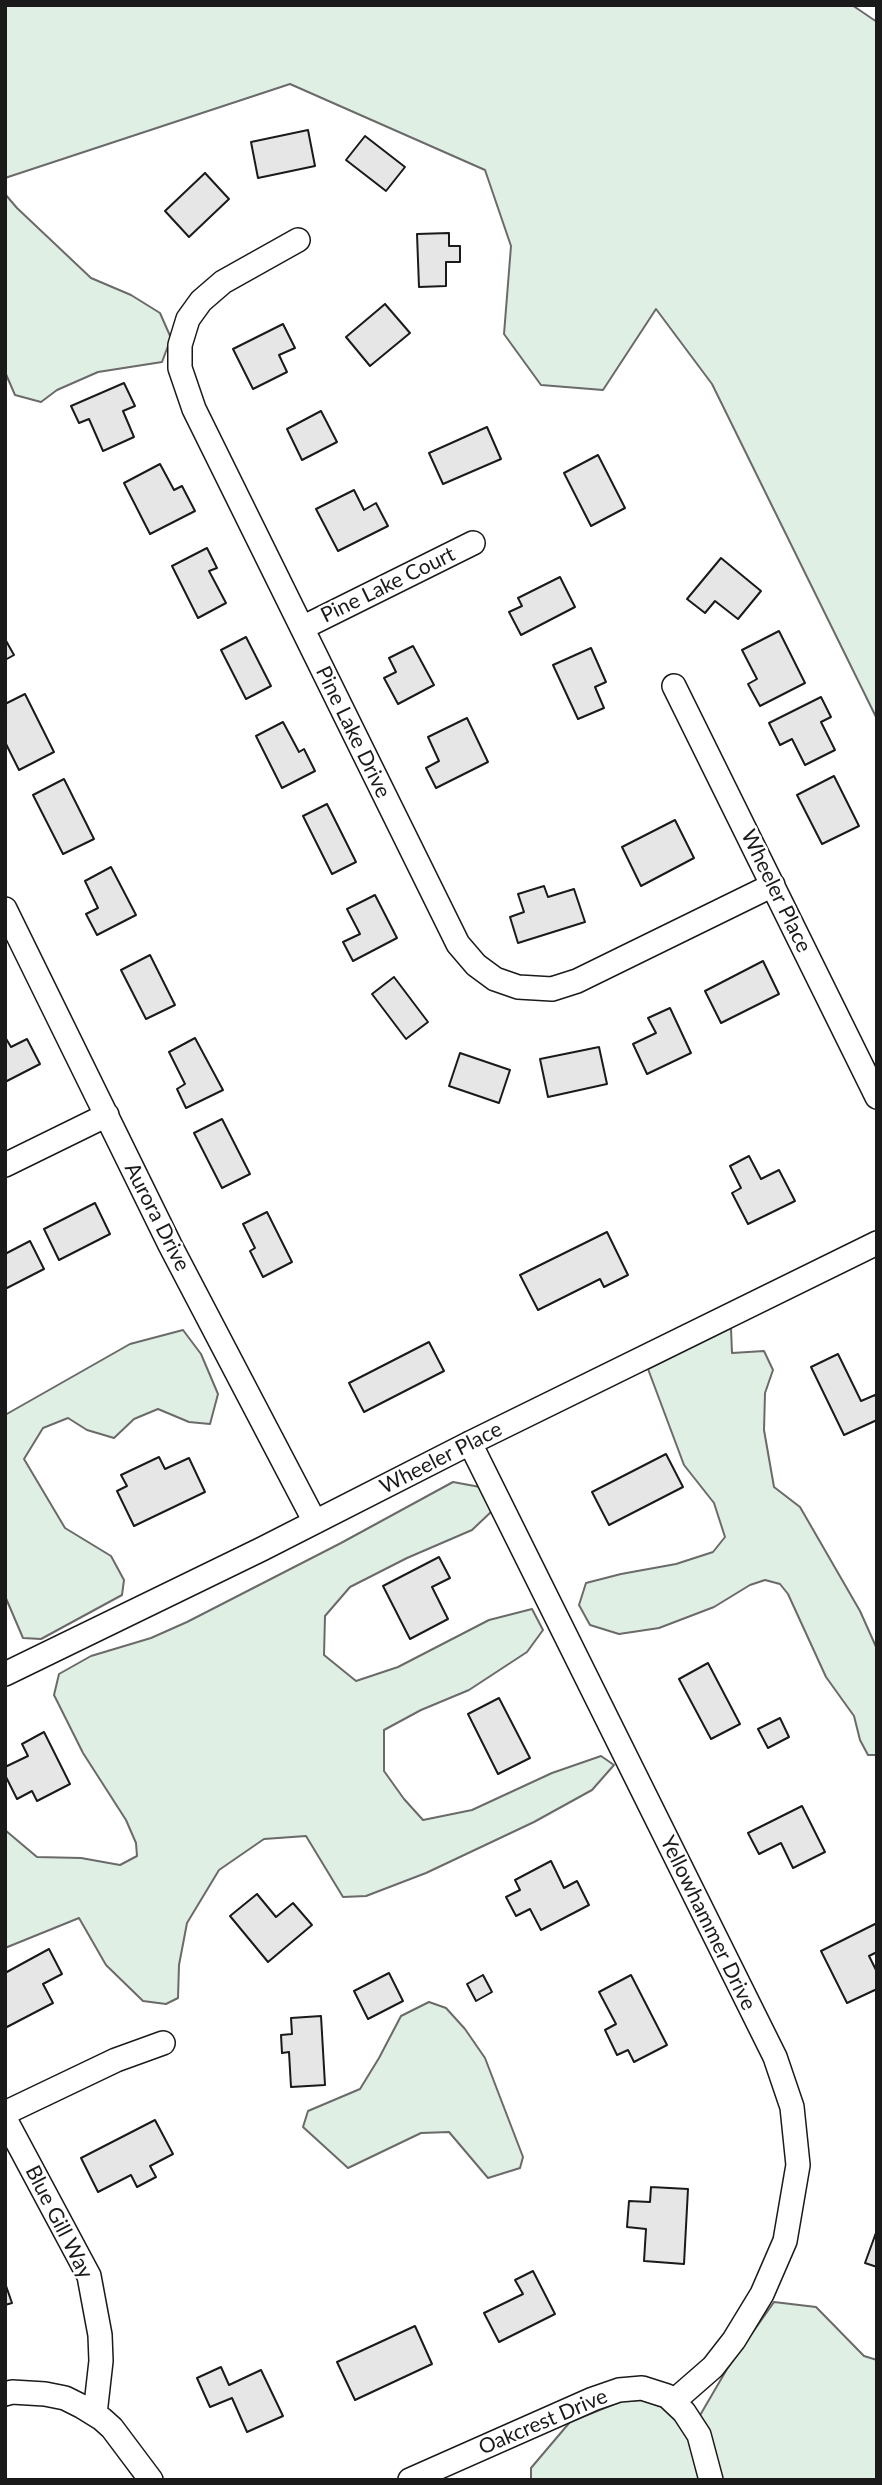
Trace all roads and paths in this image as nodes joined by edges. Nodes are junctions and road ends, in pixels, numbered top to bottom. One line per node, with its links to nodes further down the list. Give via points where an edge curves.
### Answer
1 (298, 240): 3 (street, Pine Lake Drive, via 223,282 201,301 188,319 180,345 180,368 194,410)
2 (474, 543): 3 (street, Pine Lake Court)
3 (302, 628): 5 (street, Pine Lake Drive, via 458,944 495,979 532,989 552,989 577,981)
4 (674, 686): 5 (street, Wheeler Place)
5 (773, 885): 7 (street, Wheeler Place)
6 (5, 909): 8 (street, Aurora Drive)
7 (877, 1097)
8 (107, 1115): 9 (street); 12 (street, Aurora Drive)
9 (5, 1164)
10 (877, 1243): 11 (street, Wheeler Place)
11 (470, 1443): 12 (street, Wheeler Place); 18 (street, Yellowhammer Drive, via 775,2057 792,2107 798,2165 781,2252 734,2340 713,2367)
12 (314, 1522): 13 (street, Wheeler Place)
13 (5, 1674)
14 (163, 2043): 15 (street)
15 (5, 2113)
16 (5, 2119): 19 (street, Blue Gill Way, via 89,2276 100,2335)
17 (5, 2394): 19 (street, via 65,2398)
18 (674, 2401): 21 (street, Oakcrest Drive, via 642,2388 619,2390); 22 (street, via 699,2435)
19 (95, 2414): 20 (street, via 112,2428)
20 (151, 2480)
21 (410, 2480)
22 (711, 2480)

